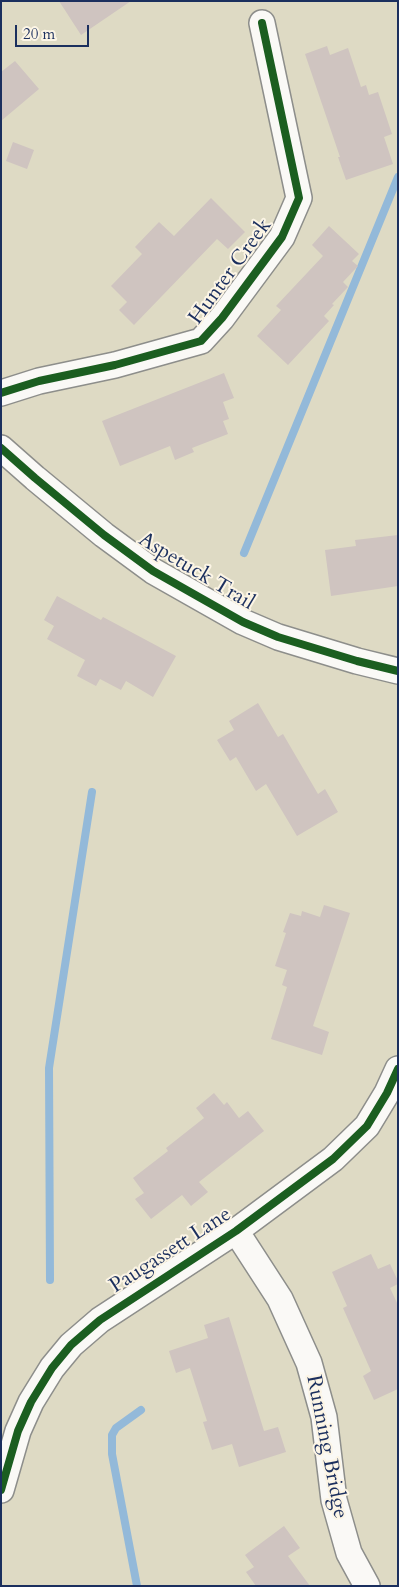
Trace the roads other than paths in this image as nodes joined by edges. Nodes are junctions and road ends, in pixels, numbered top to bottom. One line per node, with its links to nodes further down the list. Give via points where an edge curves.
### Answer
1 (262, 23): 2 (street, Hunter Creek, via 299,198 282,237 201,341)
2 (1, 393)
3 (2, 445): 4 (street, Aspetuck Trail, via 35,478 153,570 243,622 286,640)
4 (398, 671)
5 (398, 1069): 6 (street, Paugassett Lane, via 367,1126 333,1159)
6 (236, 1231): 7 (street, Paugassett Lane, via 100,1320 71,1346 52,1368 31,1402 18,1431); 8 (street, Running Bridge, via 280,1299 309,1363 324,1417 334,1500 349,1553)
7 (1, 1490)
8 (367, 1586)

